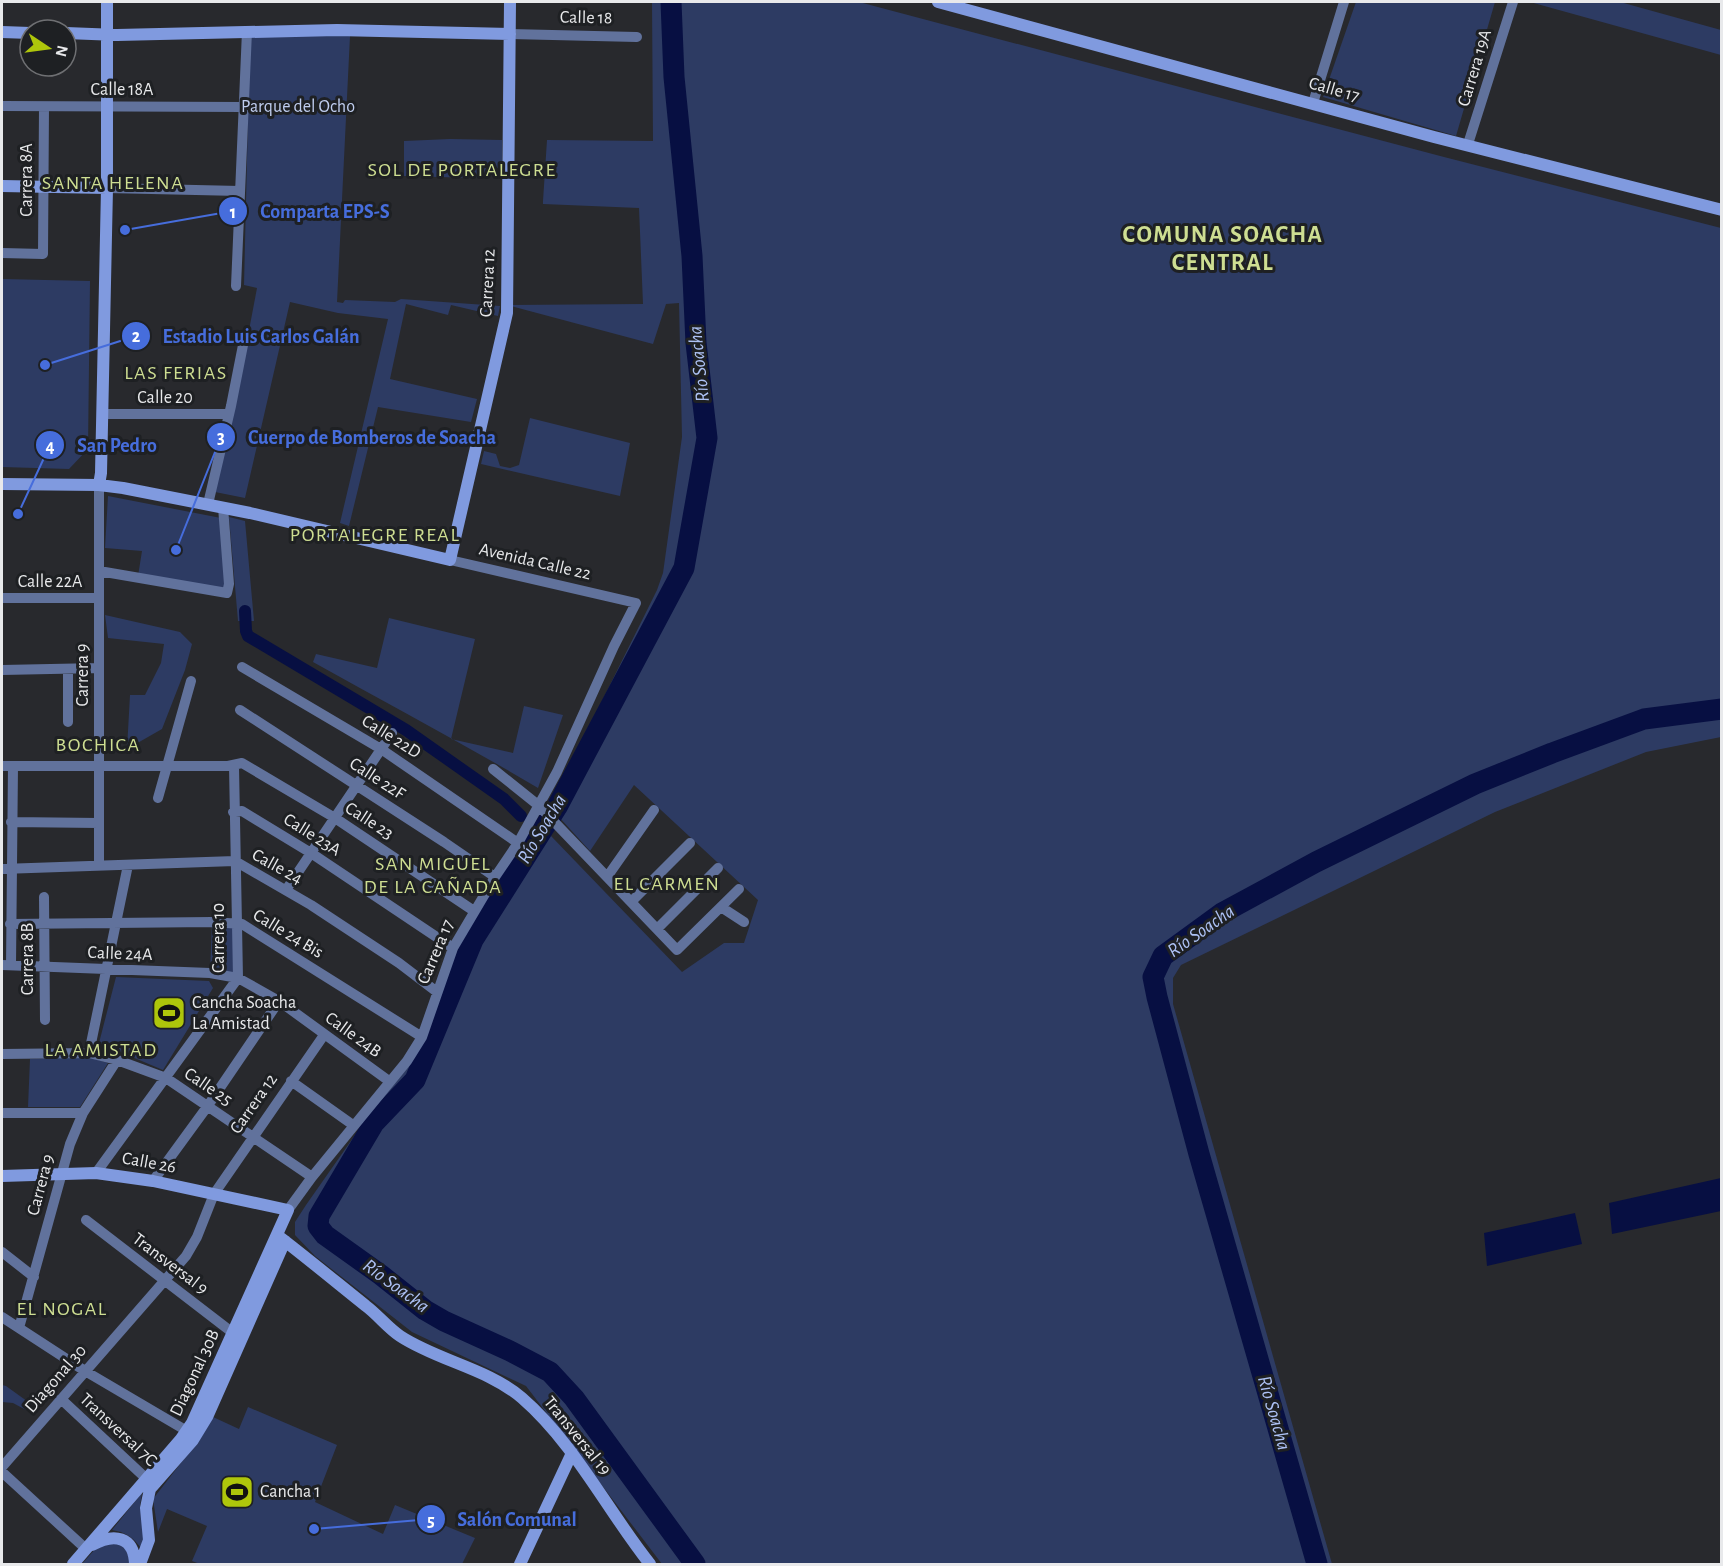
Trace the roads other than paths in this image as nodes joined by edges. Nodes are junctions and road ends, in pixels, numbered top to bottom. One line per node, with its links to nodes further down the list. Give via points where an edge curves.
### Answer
1 (107, 2): 11 (street)
2 (510, 2): 12 (street, Carrera 12)
3 (938, 2): 6 (street, Calle 17)
4 (1344, 2): 14 (street)
5 (1513, 2): 19 (street, Carrera 19A)
6 (974, 6): 14 (street, Calle 17)
7 (247, 31): 11 (street, Calle 18); 12 (street, Calle 18); 18 (street)
8 (2, 32): 9 (street)
9 (18, 33)
10 (78, 33): 11 (street, Calle 18)
11 (107, 34): 16 (street)
12 (510, 34): 13 (street, Calle 18); 34 (street, Carrera 12, via 507,313)
13 (638, 37)
14 (1313, 103): 19 (street, Calle 17)
15 (2, 106): 17 (street, Calle 18A)
16 (106, 106): 17 (street, Calle 18A); 18 (street, Calle 18A); 22 (street)
17 (44, 107): 21 (street, Carrera 8A)
18 (243, 107): 23 (street)
19 (1468, 144): 24 (street, Calle 17)
20 (2, 186): 21 (street)
21 (44, 187): 22 (street); 25 (street, Carrera 8A, via 43,254)
22 (107, 188): 23 (street); 28 (street)
23 (240, 191): 26 (street)
24 (1722, 210)
25 (2, 253)
26 (236, 286)
27 (245, 335): 29 (street)
28 (102, 414): 29 (street, Calle 20); 31 (street)
29 (229, 414): 32 (street)
30 (2, 484): 31 (street, Avenida Calle 22)
31 (99, 485): 32 (street, Avenida Calle 22); 35 (street, Carrera 9)
32 (208, 504): 33 (street, Avenida Calle 22)
33 (223, 507): 34 (street, Avenida Calle 22); 35 (street, via 227,593)
34 (450, 560): 38 (street, Avenida Calle 22)
35 (99, 572): 37 (street, Carrera 9)
36 (2, 598): 37 (street, Calle 22A)
37 (99, 598): 40 (street, Carrera 9)
38 (636, 603): 55 (street, Carrera 17)
39 (242, 667): 47 (street, Calle 22D)
40 (99, 668): 41 (street); 50 (street, Carrera 9)
41 (68, 669): 42 (street); 45 (street)
42 (2, 670)
43 (191, 681): 51 (street)
44 (240, 711): 53 (street, Calle 22F)
45 (68, 722)
46 (392, 732): 47 (street)
47 (381, 748): 53 (street); 61 (street, Calle 22D)
48 (238, 764): 51 (street); 57 (street, Carrera 10); 58 (street, Calle 23)
49 (7, 766): 50 (street); 59 (street)
50 (99, 766): 51 (street); 60 (street, Carrera 9)
51 (167, 766): 54 (street)
52 (493, 769): 55 (street)
53 (357, 785): 58 (street); 70 (street, Calle 22F)
54 (158, 798)
55 (541, 808): 61 (street, Carrera 17); 69 (street)
56 (654, 810): 69 (street)
57 (238, 812): 63 (street, Calle 23A); 64 (street, Carrera 10)
58 (335, 818): 63 (street); 76 (street, Calle 23)
59 (11, 822): 60 (street); 68 (street)
60 (99, 823): 66 (street, Carrera 9)
61 (518, 843): 70 (street, Carrera 17)
62 (690, 843): 74 (street)
63 (311, 853): 72 (street); 83 (street, Calle 23A)
64 (235, 861): 65 (street, Calle 24); 72 (street, Calle 24); 78 (street, Carrera 10)
65 (128, 865): 66 (street, Calle 24); 77 (street)
66 (99, 866): 68 (street, Calle 24)
67 (718, 868): 82 (street)
68 (6, 869): 81 (street)
69 (607, 877): 74 (street)
70 (495, 878): 76 (street, Carrera 17)
71 (739, 889): 75 (street)
72 (286, 890): 88 (street, Calle 24)
73 (44, 897): 80 (street, Carrera 8B)
74 (632, 902): 82 (street)
75 (721, 907): 79 (street); 82 (street, via 677,950)
76 (474, 911): 83 (street, Carrera 17)
77 (116, 922): 78 (street, Calle 24 Bis); 80 (street, Calle 24 Bis); 86 (street)
78 (236, 922): 87 (street, Carrera 10); 92 (street, Calle 24 Bis)
79 (744, 922)
80 (44, 923): 81 (street, Calle 24 Bis); 85 (street, Carrera 8B)
81 (10, 924): 84 (street)
82 (657, 929)
83 (453, 948): 88 (street, Carrera 17)
84 (6, 965): 85 (street, Calle 24A)
85 (44, 966): 86 (street, Calle 24A); 90 (street, Carrera 8B)
86 (106, 971): 87 (street, Calle 24A, via 210,973); 93 (street)
87 (238, 978): 89 (street, Calle 24B); 96 (street, Carrera 10)
88 (437, 992): 92 (street, Carrera 17)
89 (279, 1002): 91 (street, Calle 24B); 99 (street)
90 (45, 1020)
91 (324, 1035): 97 (street, Carrera 12); 98 (street, Calle 24B)
92 (422, 1037): 98 (street, Carrera 17)
93 (89, 1053): 94 (street, Calle 25); 95 (street, Calle 25)
94 (2, 1054)
95 (117, 1060): 96 (street, Calle 25); 101 (street, Carrera 9)
96 (166, 1078): 99 (street, Calle 25); 105 (street, Carrera 10)
97 (291, 1081): 102 (street); 103 (street, Carrera 12)
98 (389, 1081): 102 (street, Carrera 17)
99 (207, 1107): 103 (street, Calle 25); 108 (street)
100 (2, 1113): 101 (street)
101 (83, 1113): 104 (street, Carrera 9)
102 (353, 1125): 107 (street, Carrera 17)
103 (253, 1137): 107 (street, Calle 25); 109 (street, Carrera 12)
104 (61, 1173): 105 (street, Calle 26); 106 (street, Calle 26); 114 (street, Carrera 9)
105 (96, 1173): 108 (street, Calle 26)
106 (2, 1176)
107 (312, 1177): 110 (street, Carrera 17)
108 (153, 1181): 109 (street, Calle 26)
109 (214, 1194): 110 (street, Calle 26); 115 (street, Diagonal 30, via 197,1237)
110 (288, 1210): 112 (street, Carrera 17)
111 (86, 1220): 115 (street, Transversal 9)
112 (281, 1238): 118 (street, Diagonal 30B); 122 (street, Transversal 19, via 400,1335 505,1385 545,1419); 124 (street, Diagonal 30B, via 207,1417 193,1440)
113 (2, 1252): 114 (street)
114 (34, 1277): 117 (street, Carrera 9)
115 (165, 1281): 118 (street, Transversal 9); 119 (street, Diagonal 30)
116 (2, 1317): 117 (street)
117 (19, 1328): 119 (street)
118 (233, 1333): 121 (street, Diagonal 30B)
119 (85, 1371): 120 (street, Diagonal 30); 121 (street)
120 (61, 1399): 123 (street, Diagonal 30); 124 (street, Transversal 7C)
121 (187, 1431): 124 (street, Diagonal 30B)
122 (572, 1453): 129 (street); 130 (street, Transversal 19)
123 (2, 1470): 125 (street)
124 (150, 1482): 125 (street, Diagonal 30B); 128 (street, via 146,1501 149,1540)
125 (86, 1549): 126 (street, Diagonal 30B); 127 (street, via 102,1540 117,1538 132,1549)
126 (73, 1564)
127 (135, 1564)
128 (140, 1564)
129 (520, 1564)
130 (650, 1564)

